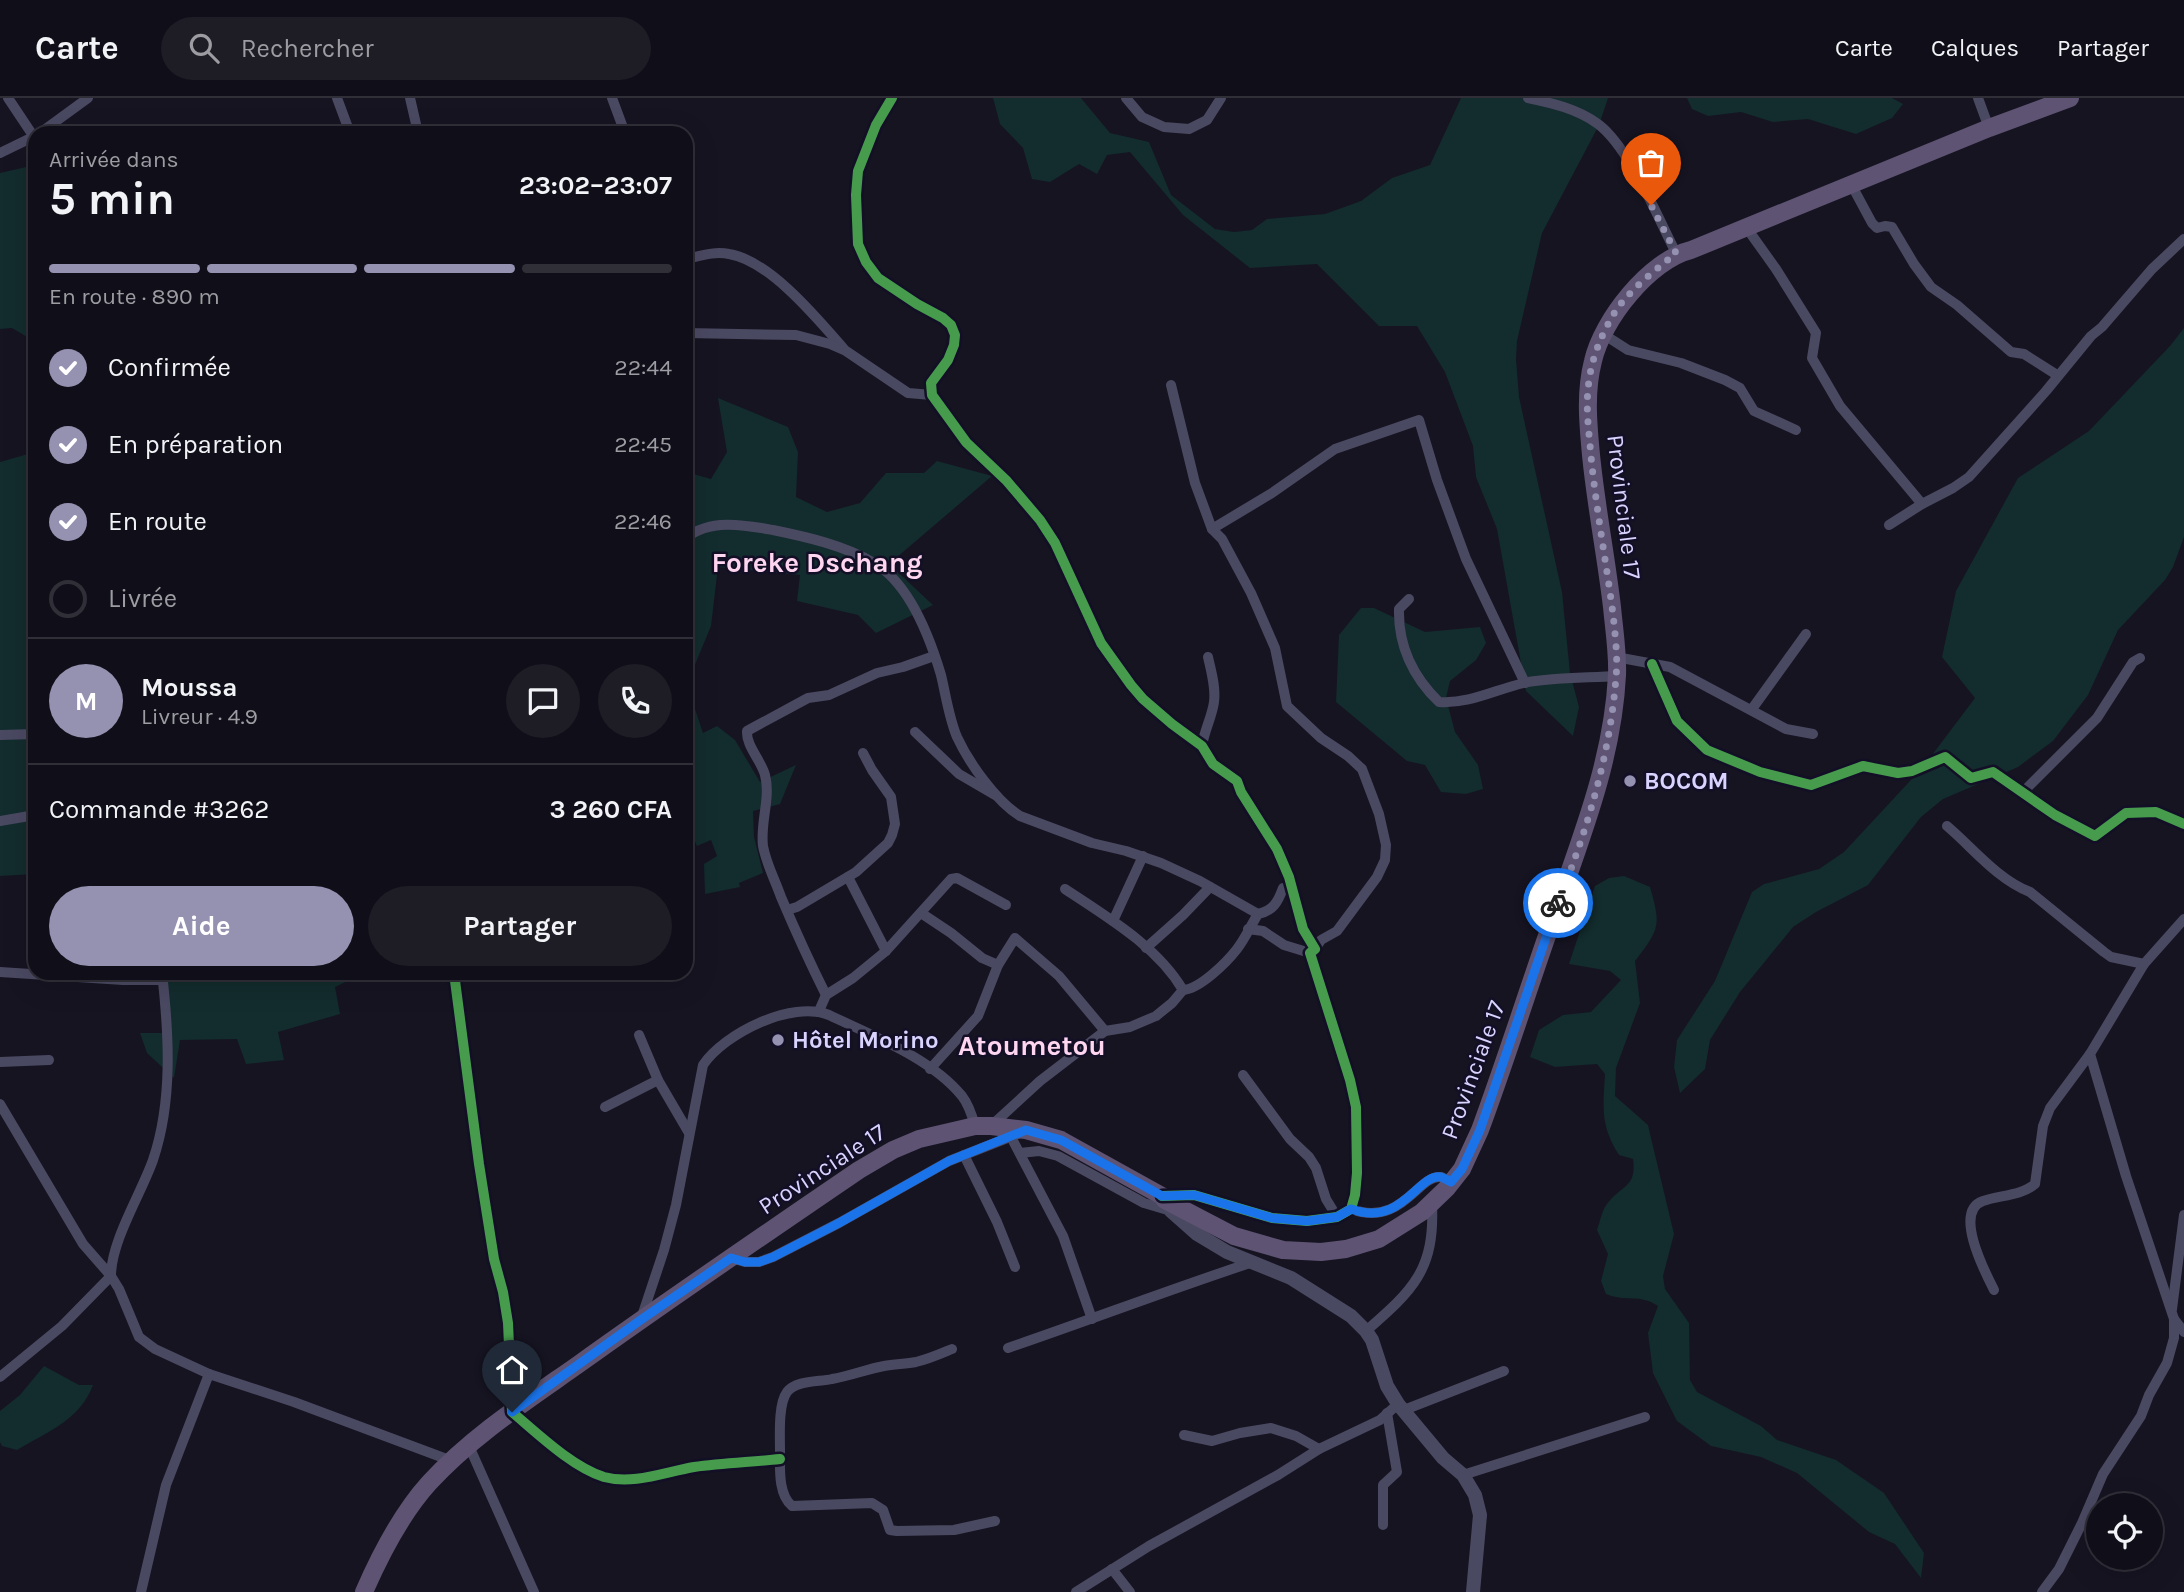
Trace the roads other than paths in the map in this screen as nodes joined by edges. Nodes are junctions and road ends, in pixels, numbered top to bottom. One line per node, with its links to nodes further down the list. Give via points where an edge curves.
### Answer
1 (8, 98): 12 (street)
2 (88, 98): 13 (street)
3 (337, 98): 14 (street)
4 (410, 98): 15 (street)
5 (612, 98): 16 (street)
6 (892, 98): 30 (street, via 858,171 858,244 878,278 951,325 954,345 931,383)
7 (1126, 98): 8 (street, via 1142,117 1164,127 1189,129 1207,120)
8 (1221, 98)
9 (1528, 98): 23 (street, via 1582,114 1609,135)
10 (1978, 98): 17 (street)
11 (2070, 98): 17 (main road, Provinciale 17)
12 (29, 126)
13 (49, 126)
14 (347, 126)
15 (416, 126)
16 (622, 126)
17 (1989, 128): 20 (main road, Provinciale 17)
18 (28, 139): 19 (street)
19 (0, 153)
20 (1851, 184): 21 (main road, Provinciale 17); 28 (street, via 1872,223 1877,228 1892,227 1931,287 2011,352 2024,354)
21 (1746, 227): 23 (main road, Provinciale 17); 32 (street, via 1816,333 1812,358 1840,406)
22 (2184, 239): 28 (street)
23 (1676, 253): 26 (main road, Provinciale 17, via 1633,291)
24 (693, 258): 27 (street, via 717,253 748,259 767,270)
25 (693, 333): 27 (street, via 796,335)
26 (1603, 334): 31 (street, via 1628,350 1725,380 1740,388 1754,411); 40 (main road, Provinciale 17, via 1594,357 1587,412)
27 (846, 351): 30 (street, via 908,393)
28 (2057, 375): 32 (street, via 1969,477)
29 (1171, 385): 34 (street, via 1195,483)
30 (932, 395): 50 (street, via 966,442 1040,520 1112,661 1143,699)
31 (1796, 430)
32 (1922, 504): 33 (street)
33 (1889, 524)
34 (1212, 529): 44 (street, via 1335,449 1419,420 1466,559); 72 (street, via 1251,593 1275,648 1287,706 1362,769 1379,814 1385,860 1377,877 1337,931)
35 (693, 533): 38 (street, via 709,526 762,528 836,545 875,563 905,591)
36 (1409, 599): 44 (street, via 1399,609 1398,630 1417,678 1439,702 1470,701)
37 (1806, 634): 45 (street)
38 (934, 656): 53 (street, via 957,736); 64 (street, via 877,673 830,695 808,698 747,731 765,776 763,846)
39 (1208, 657): 50 (street, via 1214,704)
40 (1616, 657): 42 (street); 43 (main road, Provinciale 17)
41 (2140, 657): 52 (street, via 2097,718)
42 (1652, 664): 45 (street, via 1670,667); 52 (street, via 1677,721 1707,750 1760,772 1811,785 1863,766 1898,773 1945,757 1970,778 1993,772)
43 (1617, 676): 44 (street); 97 (main road, Provinciale 17, via 1591,811 1480,1130)
44 (1525, 683)
45 (1752, 709): 48 (street, via 1786,729)
46 (915, 732): 53 (street, via 959,774)
47 (28, 734): 49 (street)
48 (1813, 734)
49 (0, 735)
50 (1202, 746): 61 (street, via 1213,764 1237,781 1277,849)
51 (863, 753): 59 (street, via 891,797 895,824 888,843)
52 (2022, 793): 56 (street, via 2095,836 2126,813 2156,813)
53 (997, 796): 58 (street, via 1020,816)
54 (28, 816): 55 (street)
55 (0, 821)
56 (2184, 824)
57 (1947, 826): 73 (street, via 1999,874 2111,957)
58 (1143, 856): 60 (street); 68 (street)
59 (848, 877): 64 (street); 71 (street)
60 (1210, 887): 66 (street); 70 (street)
61 (1292, 887): 66 (street, via 1283,888 1276,905); 72 (street)
62 (1065, 889): 68 (street)
63 (1006, 905): 65 (street, via 957,878 946,883)
64 (787, 910): 80 (street)
65 (921, 913): 71 (street); 74 (street)
66 (1258, 914): 69 (street)
67 (2184, 919): 73 (street)
68 (1114, 921): 70 (street)
69 (1248, 929): 72 (street); 79 (street, via 1225,962 1190,990)
70 (1146, 948): 79 (street)
71 (886, 951): 80 (street)
72 (1312, 951): 100 (street, via 1356,1107 1356,1195)
73 (2144, 964): 84 (street)
74 (998, 965): 82 (street, via 1015,938 1059,976); 87 (street, via 978,1016)
75 (0, 972): 76 (street)
76 (28, 974)
77 (162, 980): 106 (street, via 167,1010 165,1108 153,1159 118,1244)
78 (455, 980): 119 (street, via 479,1164 508,1323)
79 (1183, 990): 82 (street, via 1156,1016)
80 (826, 995): 81 (street)
81 (819, 1011): 87 (street); 93 (street, via 783,1014 743,1031 710,1055 700,1075)
82 (1105, 1031): 92 (street)
83 (639, 1034): 89 (street)
84 (2090, 1054): 107 (street, via 2050,1108 2035,1184 1972,1207 1971,1231); 108 (street)
85 (50, 1060): 86 (street)
86 (0, 1062)
87 (930, 1069): 92 (street, via 963,1097)
88 (1243, 1075): 102 (street, via 1290,1139 1309,1157)
89 (659, 1080): 91 (street); 93 (street)
90 (0, 1104): 106 (street, via 83,1244)
91 (605, 1107)
92 (983, 1126): 94 (main road, Provinciale 17); 103 (main road, Provinciale 17, via 919,1139 893,1150)
93 (689, 1133): 109 (street, via 676,1205)
94 (1018, 1134): 95 (street); 96 (street); 98 (main road, Provinciale 17, via 1061,1140)
95 (1020, 1153): 98 (street, via 1058,1156 1144,1203); 110 (street, via 1063,1236)
96 (964, 1155): 103 (street, via 773,1257 759,1262); 105 (street)
97 (1451, 1182): 99 (main road, Provinciale 17); 100 (street, via 1436,1178 1399,1206 1383,1212)
98 (1166, 1202): 99 (main road, Provinciale 17, via 1264,1246 1321,1252 1379,1239); 102 (street, via 1194,1195 1272,1218 1307,1221); 104 (street, via 1197,1234)
99 (1432, 1204): 111 (street, via 1433,1227 1421,1271 1399,1303)
100 (1351, 1209): 102 (street)
101 (2184, 1216): 108 (street)
102 (1337, 1217)
103 (731, 1258): 109 (main road, Provinciale 17)
104 (1253, 1262): 110 (street); 111 (street, via 1291,1278 1351,1316)
105 (1015, 1267)
106 (111, 1276): 116 (street, via 139,1337); 117 (street, via 62,1326)
107 (1994, 1290)
108 (2172, 1315): 112 (street); 136 (street, via 2174,1338 2167,1363 2141,1416 2104,1474 2059,1569)
109 (642, 1319): 119 (main road, Provinciale 17)
110 (1092, 1319): 113 (street)
111 (1366, 1331): 118 (street)
112 (2184, 1332)
113 (1008, 1348)
114 (952, 1349): 124 (street, via 914,1362 796,1386 786,1393 782,1404)
115 (1504, 1371): 118 (street)
116 (209, 1374): 125 (street); 130 (street, via 166,1485)
117 (0, 1377)
118 (1396, 1409): 123 (street); 126 (street); 128 (street, via 1397,1472 1383,1485)
119 (512, 1412): 122 (main road, Provinciale 17); 124 (street, via 583,1467 620,1480 694,1467)
120 (1645, 1417): 126 (street)
121 (1184, 1435): 123 (street, via 1212,1441 1271,1428)
122 (469, 1446): 125 (main road, Provinciale 17); 132 (street)
123 (1319, 1450): 129 (street)
124 (780, 1460): 127 (street, via 783,1493 792,1506 872,1503 883,1510 890,1530 897,1531 954,1530)
125 (452, 1461): 131 (main road, Provinciale 17, via 402,1518)
126 (1463, 1475): 135 (street, via 1480,1515)
127 (995, 1521)
128 (1383, 1525)
129 (1112, 1569): 133 (street); 134 (street)
130 (141, 1592)
131 (364, 1592)
132 (534, 1592)
133 (1076, 1592)
134 (1130, 1592)
135 (1473, 1592)
136 (2042, 1592)

